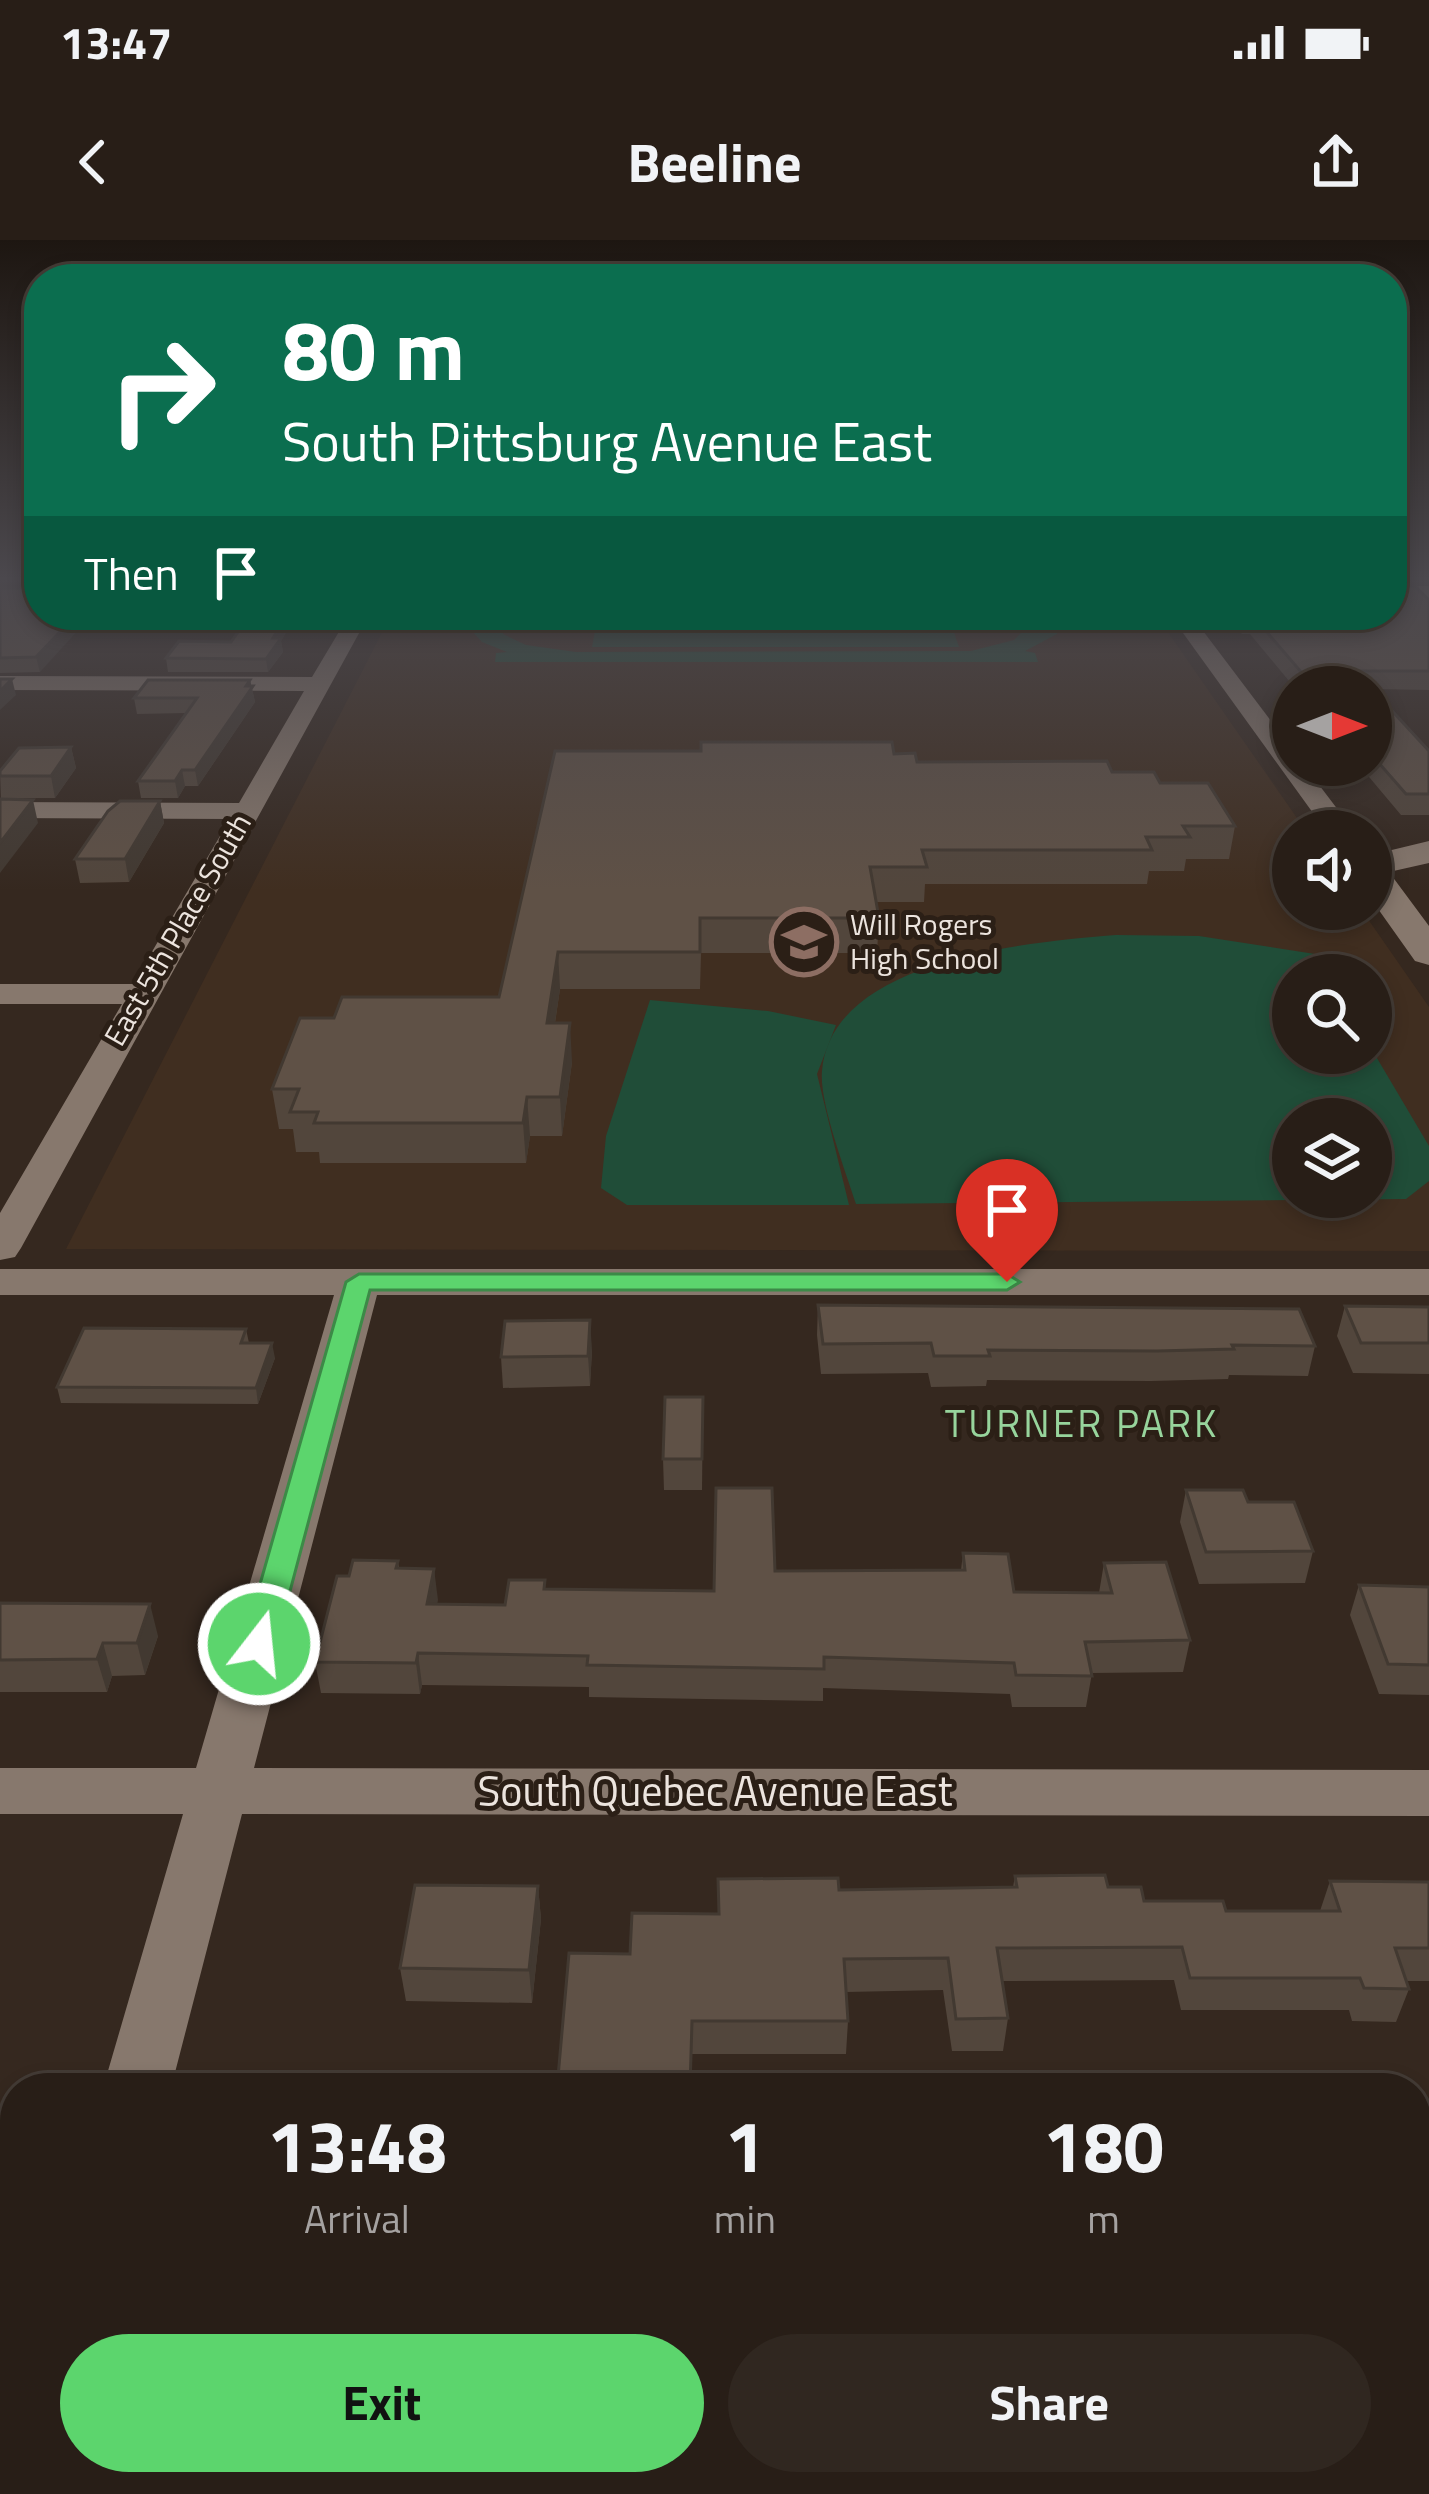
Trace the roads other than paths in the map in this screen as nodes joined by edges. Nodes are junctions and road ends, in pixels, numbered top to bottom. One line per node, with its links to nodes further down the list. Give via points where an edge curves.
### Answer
1 (324, 681): 4 (street, East 5th Place South)
2 (1229, 681): 6 (street)
3 (0, 683): 4 (street)
4 (323, 684): 7 (street, East 5th Place South)
5 (0, 810): 7 (street)
6 (1324, 810)
7 (247, 811): 13 (street, East 5th Place South)
8 (1429, 852): 9 (street)
9 (1392, 863)
10 (1392, 899): 11 (street)
11 (1429, 953)
12 (0, 994): 13 (street)
13 (142, 994): 14 (street, East 5th Place South)
14 (0, 1248)
15 (0, 1282): 16 (street)
16 (359, 1282): 17 (street); 18 (street)
17 (1429, 1282)
18 (219, 1790): 19 (street, South Quebec Avenue East); 20 (street, South Quebec Avenue East); 21 (street)
19 (0, 1791)
20 (1429, 1793)
21 (141, 2073)

